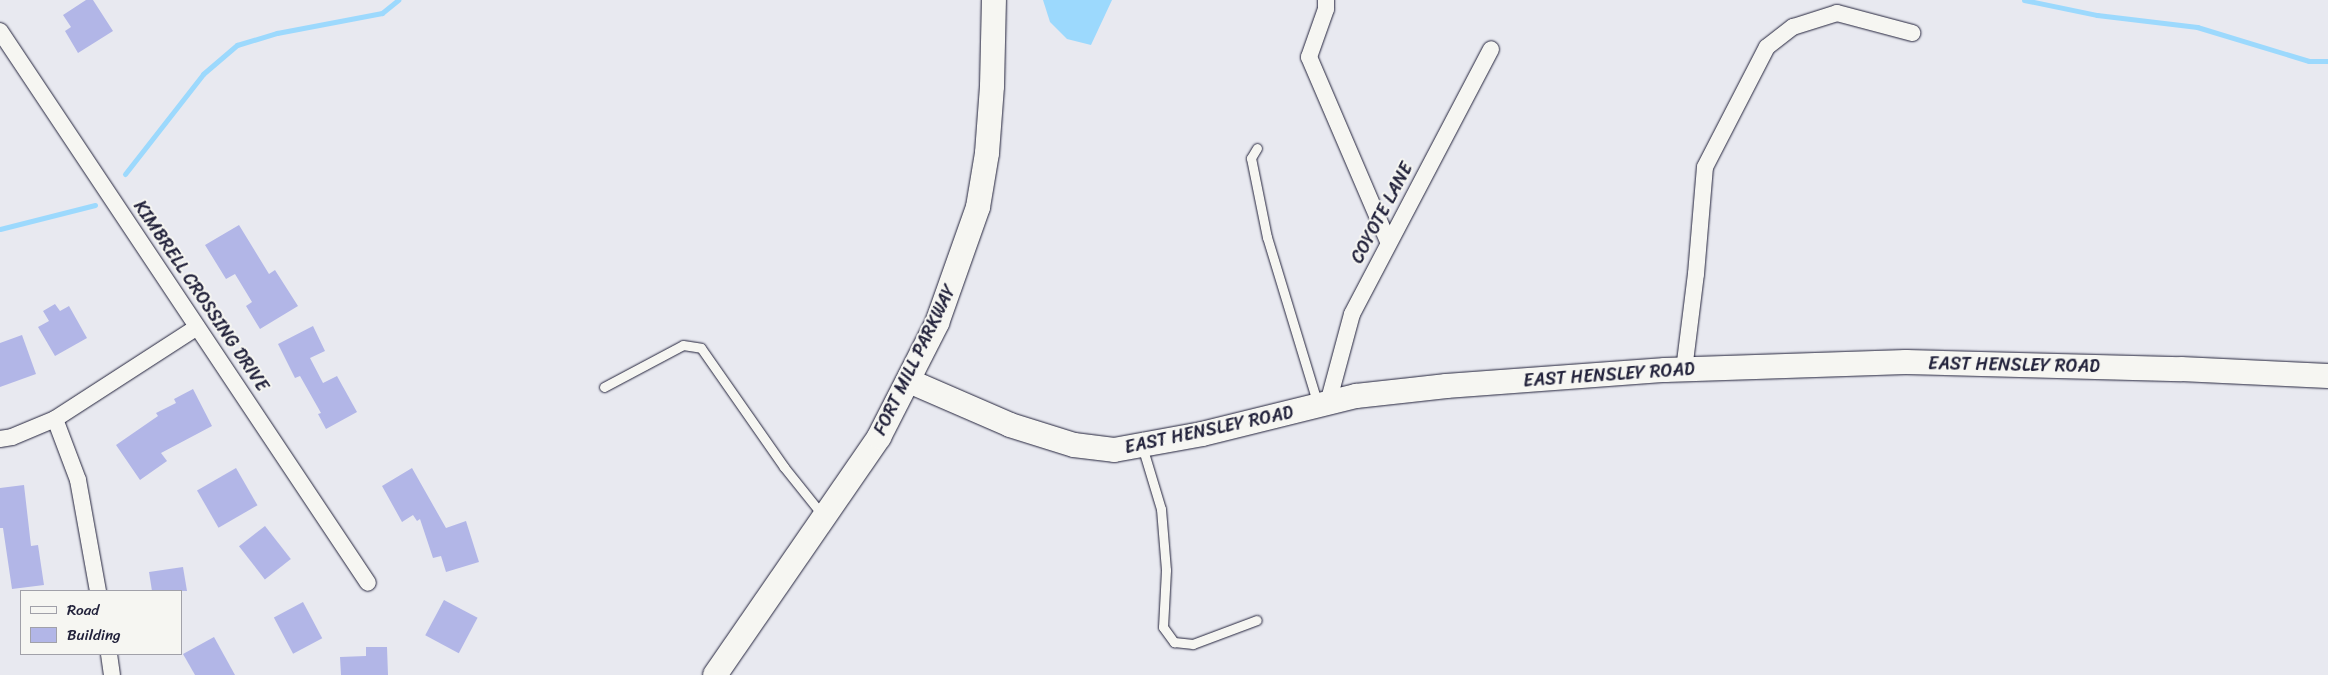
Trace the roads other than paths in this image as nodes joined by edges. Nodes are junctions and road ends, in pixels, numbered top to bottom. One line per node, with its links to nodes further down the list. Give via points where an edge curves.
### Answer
1 (994, 0): 11 (main road, FORT MILL PARKWAY, via 987,152 978,207 937,323)
2 (1326, 0): 7 (street, via 1326,9 1309,57)
3 (0, 31): 8 (street, KIMBRELL CROSSING DRIVE)
4 (1912, 33): 9 (street, via 1837,13 1793,27 1767,47 1705,166)
5 (1491, 49): 7 (street, COYOTE LANE)
6 (1257, 148): 13 (lane, via 1251,158 1267,237)
7 (1388, 241): 13 (street, COYOTE LANE, via 1352,314)
8 (197, 327): 14 (street); 18 (street, KIMBRELL CROSSING DRIVE)
9 (1684, 370): 10 (main road, EAST HENSLEY ROAD, via 1906,362); 13 (main road, EAST HENSLEY ROAD, via 1446,386 1356,396)
10 (2328, 376)
11 (909, 381): 16 (main road, EAST HENSLEY ROAD, via 1010,425 1074,445 1114,450); 17 (main road, FORT MILL PARKWAY, via 879,437)
12 (604, 387): 17 (lane, via 683,345 701,348 784,467)
13 (1323, 404): 16 (main road, EAST HENSLEY ROAD)
14 (55, 419): 15 (street); 19 (street, via 78,480)
15 (0, 439)
16 (1142, 446): 20 (lane, via 1161,509 1166,570 1163,627 1174,642 1193,644)
17 (824, 517): 23 (main road, FORT MILL PARKWAY)
18 (368, 583)
19 (98, 590)
20 (1257, 620)
21 (108, 655): 22 (street)
22 (112, 675)
23 (715, 675)

